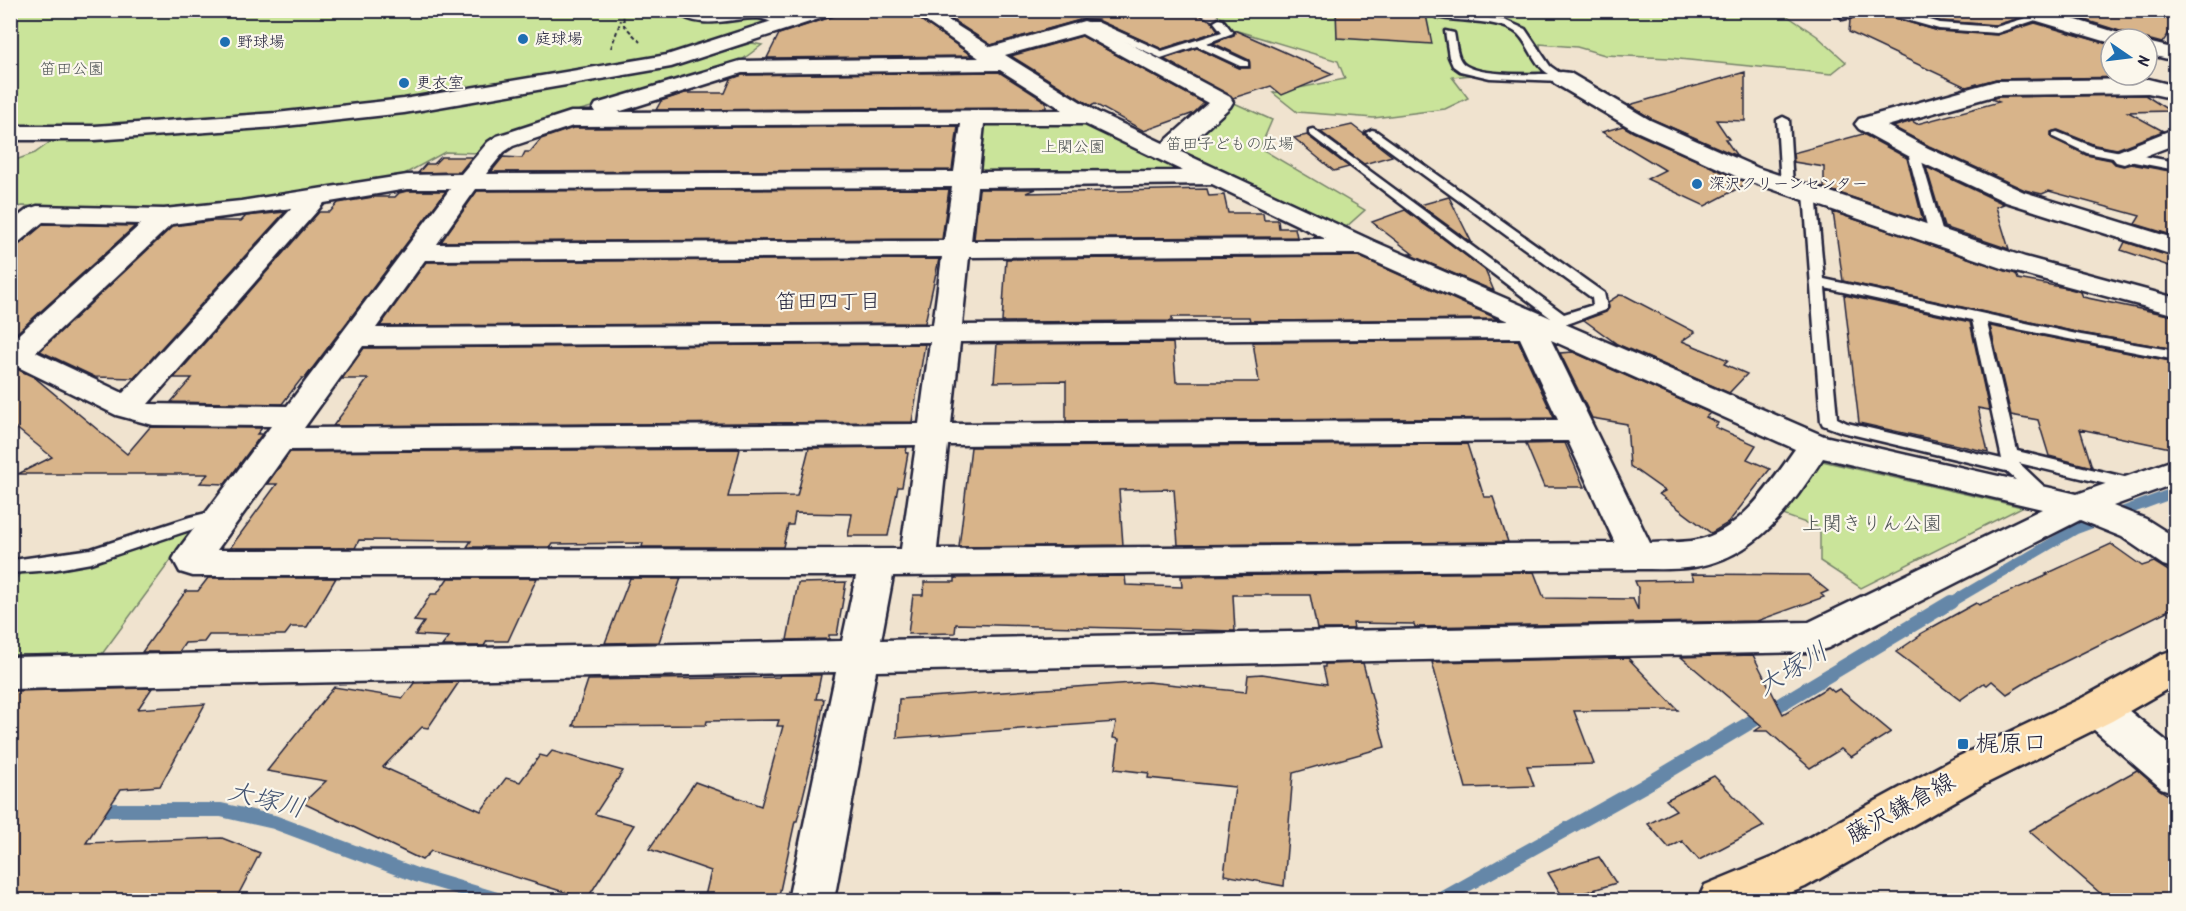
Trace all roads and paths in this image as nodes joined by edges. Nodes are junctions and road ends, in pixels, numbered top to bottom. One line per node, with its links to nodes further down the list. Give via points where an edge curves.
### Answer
1 (623, 10): 19 (path, via 624,26 642,43)
2 (679, 10): 10 (lane, via 684,16 703,18 759,12 776,15)
3 (827, 10): 10 (street)
4 (918, 10): 17 (street)
5 (1876, 10): 8 (lane, via 1939,26 1997,30)
6 (2021, 10): 8 (street)
7 (1439, 15): 20 (lane, via 1504,24 1521,31 1546,68)
8 (2043, 16): 13 (street)
9 (1220, 22): 14 (lane, via 1228,33)
10 (784, 24): 19 (street, via 671,61)
11 (1084, 27): 14 (lane, via 1093,24 1158,55); 17 (street); 32 (street, via 1222,102)
12 (1449, 33): 20 (lane, via 1456,64 1464,70)
13 (2099, 33)
14 (1198, 43): 18 (lane)
15 (2159, 51): 16 (street)
16 (2175, 55)
17 (995, 59): 22 (street); 23 (street, via 740,67)
18 (1244, 64)
19 (644, 65): 27 (street, via 404,106 276,120 95,133)
20 (1562, 78): 38 (street, via 1642,125 1749,173)
21 (2175, 93): 31 (street, via 2148,86 1996,88 1866,124)
22 (1089, 117): 24 (street); 32 (street)
23 (571, 119): 24 (street); 37 (street, via 515,136 496,147)
24 (973, 119): 35 (street)
25 (1783, 120): 38 (lane)
26 (1313, 132): 50 (lane)
27 (10, 133)
28 (1372, 133): 50 (lane, via 1599,296 1600,307)
29 (2057, 135): 33 (lane, via 2091,150)
30 (2175, 135): 33 (street)
31 (1920, 153): 42 (lane, via 1915,157); 45 (street, via 2015,197)
32 (1165, 154): 36 (street)
33 (2124, 156): 34 (lane)
34 (2175, 166)
35 (965, 178): 36 (street); 37 (street); 44 (street)
36 (1216, 178): 43 (street)
37 (471, 181): 39 (street, via 407,182); 46 (street)
38 (1798, 189): 42 (street); 47 (lane)
39 (316, 197): 40 (street); 55 (street)
40 (164, 217): 41 (street, via 37,214); 53 (street)
41 (10, 236)
42 (1937, 237): 48 (street)
43 (1364, 247): 44 (street); 50 (street)
44 (957, 249): 46 (street); 51 (street)
45 (2175, 249)
46 (418, 252): 52 (street)
47 (1817, 282): 49 (lane); 60 (lane, via 1829,421 1842,427)
48 (2175, 307)
49 (1979, 318): 54 (lane); 60 (lane)
50 (1545, 325): 51 (street); 57 (street); 59 (street)
51 (947, 332): 52 (street); 58 (street)
52 (357, 337): 56 (street)
53 (14, 352): 55 (street)
54 (2175, 356)
55 (127, 408): 56 (street, via 153,415)
56 (287, 427): 58 (street); 64 (street)
57 (1580, 430): 58 (street); 65 (street)
58 (932, 435): 67 (street)
59 (1815, 446): 63 (street); 65 (street, via 1771,508 1727,543 1703,552)
60 (2011, 461): 62 (lane); 63 (lane)
61 (2175, 470): 62 (street)
62 (2135, 485): 63 (street)
63 (2063, 502): 66 (street, via 2134,528); 70 (street, via 1814,637)
64 (223, 515): 68 (street, via 191,559 193,563); 69 (lane, via 198,519 66,563)
65 (1639, 555): 67 (street)
66 (2175, 556)
67 (916, 562): 68 (street)
68 (877, 563): 70 (street)
69 (11, 567)
70 (860, 656): 72 (street); 75 (street)
71 (2175, 665): 73 (main road, 藤沢鎌倉線)
72 (10, 673)
73 (2098, 709): 74 (street); 76 (main road, 藤沢鎌倉線, via 1968,772 1789,872)
74 (2175, 775)
75 (811, 900)
76 (1721, 900)

